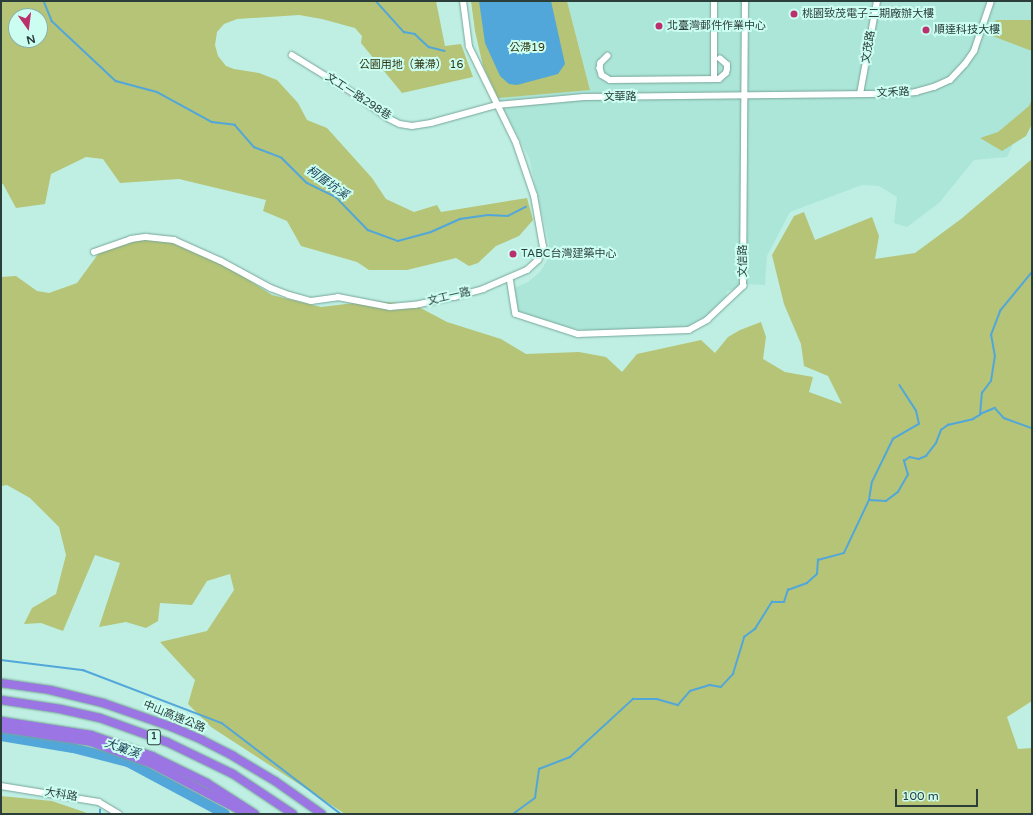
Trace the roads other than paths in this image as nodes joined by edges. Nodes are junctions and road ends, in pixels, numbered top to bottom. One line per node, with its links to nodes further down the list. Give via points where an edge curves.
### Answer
1 (463, 1): 12 (street, 文工一路, via 469,47)
2 (714, 1): 9 (street)
3 (744, 1): 11 (street, 文信路)
4 (877, 1): 10 (street, 文茂路)
5 (991, 1): 10 (street, 文禾路, via 974,51 950,80 916,92)
6 (292, 55): 12 (street, 文工一路298巷, via 400,124 412,126 431,123)
7 (608, 56): 9 (street, via 600,68 602,75 607,79)
8 (720, 59): 9 (street, via 727,65 727,69 723,77)
9 (714, 79)
10 (860, 94): 11 (street, 文禾路)
11 (744, 95): 12 (street, 文華路, via 584,97); 14 (street, 文信路, via 742,286 707,320 694,328 683,330 578,334 516,314)
12 (497, 105): 14 (street, 文工一路, via 523,158 543,239 541,254 534,265)
13 (94, 252): 14 (street, 文工一路, via 131,239 146,237 174,240 289,295 311,301 338,297 390,307 454,297)
14 (510, 278)
15 (1, 683): 24 (highway, 中山高速公路 / 1, via 50,690 103,703 172,727 233,756)
16 (1, 700): 23 (highway, 1, via 100,718 167,742 233,774)
17 (1, 721): 22 (highway, 1, via 91,735 152,756 207,783)
18 (1, 728): 21 (highway, 1, via 91,742 150,763)
19 (1, 786): 20 (street, 大科路, via 99,802)
20 (119, 814)
21 (245, 814)
22 (255, 814)
23 (292, 814)
24 (322, 814)

